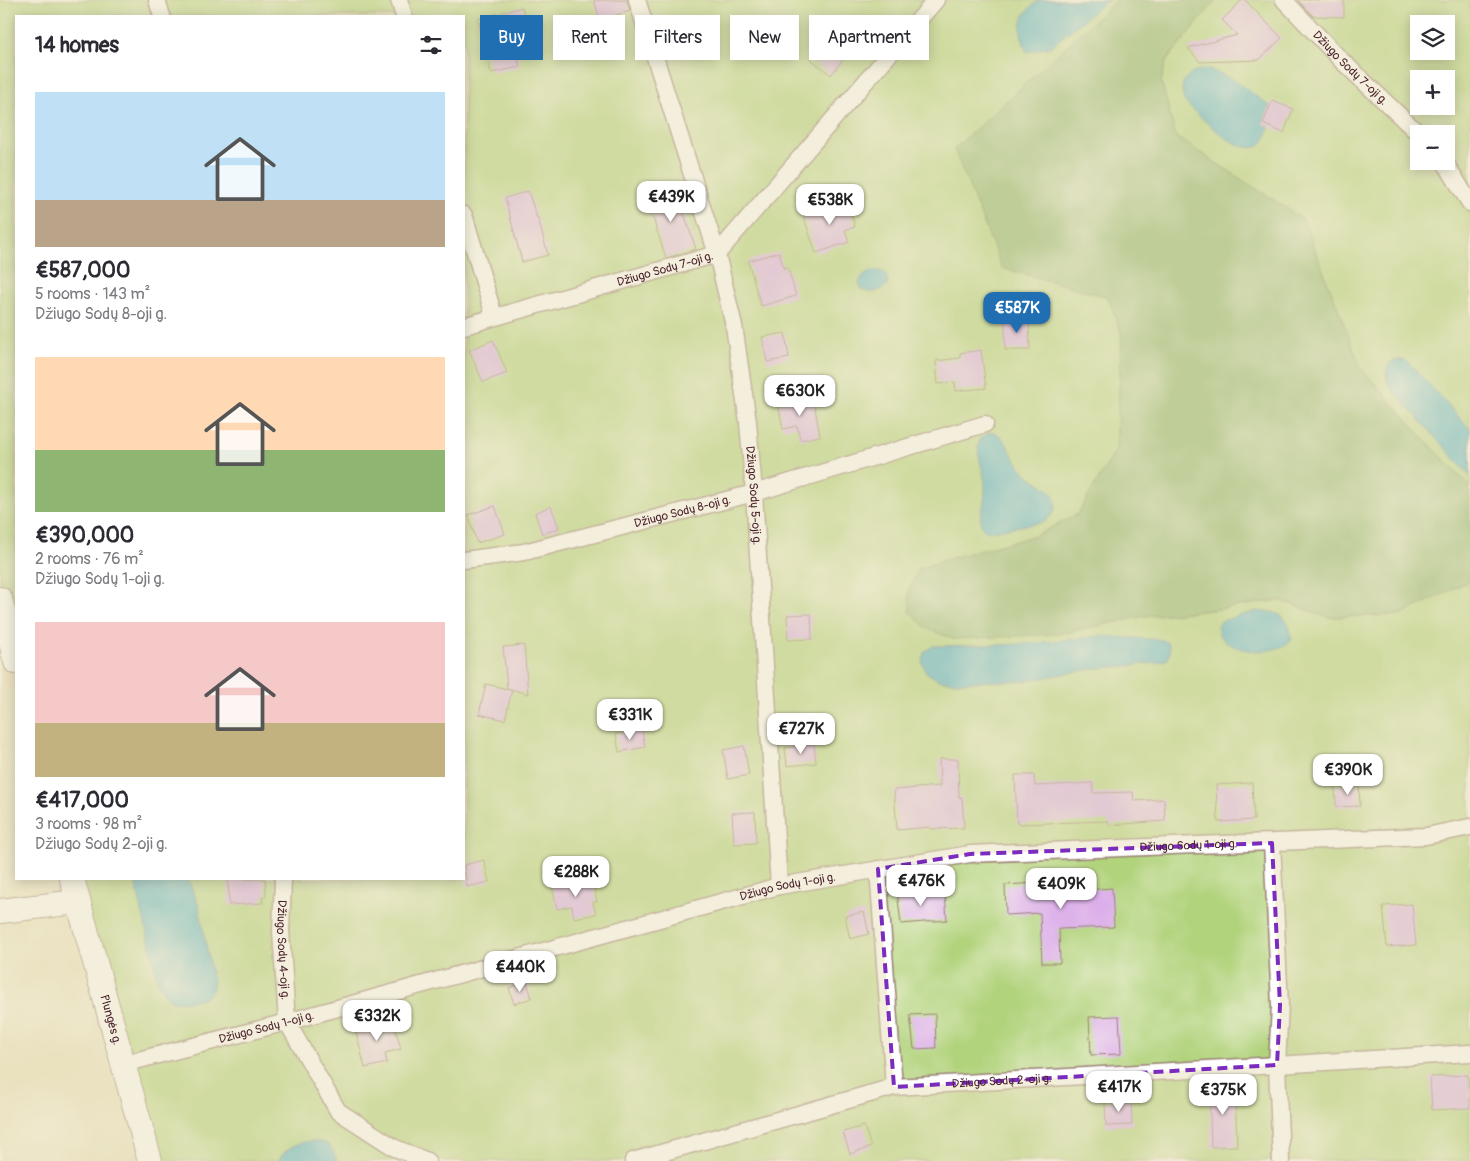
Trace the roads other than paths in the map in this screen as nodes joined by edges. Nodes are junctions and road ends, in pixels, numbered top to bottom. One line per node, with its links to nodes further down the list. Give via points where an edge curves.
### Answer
1 (157, 0): 6 (street)
2 (399, 0): 7 (street)
3 (637, 0): 12 (street, Džiugo Sodų 5-oji g.)
4 (936, 0): 12 (street, Džiugo Sodų 7-oji g.)
5 (1284, 0): 8 (street, Džiugo Sodų 7-oji g.)
6 (162, 15)
7 (404, 15)
8 (1410, 125)
9 (1450, 170): 10 (street)
10 (1470, 203)
11 (465, 218): 13 (street)
12 (717, 254): 13 (street, Džiugo Sodų 7-oji g.); 16 (street, Džiugo Sodų 5-oji g., via 734,326)
13 (494, 316): 14 (street, Džiugo Sodų 7-oji g.)
14 (465, 326)
15 (985, 424): 16 (street, Džiugo Sodų 8-oji g.)
16 (754, 493): 17 (street, Džiugo Sodų 8-oji g., via 524,552); 25 (street, Džiugo Sodų 5-oji g.)
17 (465, 560)
18 (0, 599): 19 (main road)
19 (15, 658)
20 (1470, 827): 21 (street, Džiugo Sodų 1-oji g., via 1426,836)
21 (1272, 842): 22 (street, Džiugo Sodų 1-oji g., via 970,854); 31 (street, via 1280,1005)
22 (878, 869): 25 (street, Džiugo Sodų 1-oji g.); 32 (street)
23 (72, 880): 26 (main road, Plungės g.)
24 (283, 880): 28 (street, Džiugo Sodų 4-oji g.)
25 (779, 886): 28 (street, Džiugo Sodų 1-oji g.)
26 (77, 902): 27 (main road); 30 (main road, Plungės g.)
27 (0, 911)
28 (287, 1022): 30 (street, Džiugo Sodų 1-oji g.); 34 (street, via 338,1111 395,1148)
29 (1470, 1052): 31 (street, Džiugo Sodų 2-oji g.)
30 (123, 1064): 33 (main road, Plungės g.)
31 (1277, 1065): 32 (street, Džiugo Sodų 2-oji g.); 36 (street)
32 (894, 1087): 35 (street, Džiugo Sodų 2-oji g.)
33 (150, 1161)
34 (427, 1161)
35 (633, 1161)
36 (1281, 1161)

